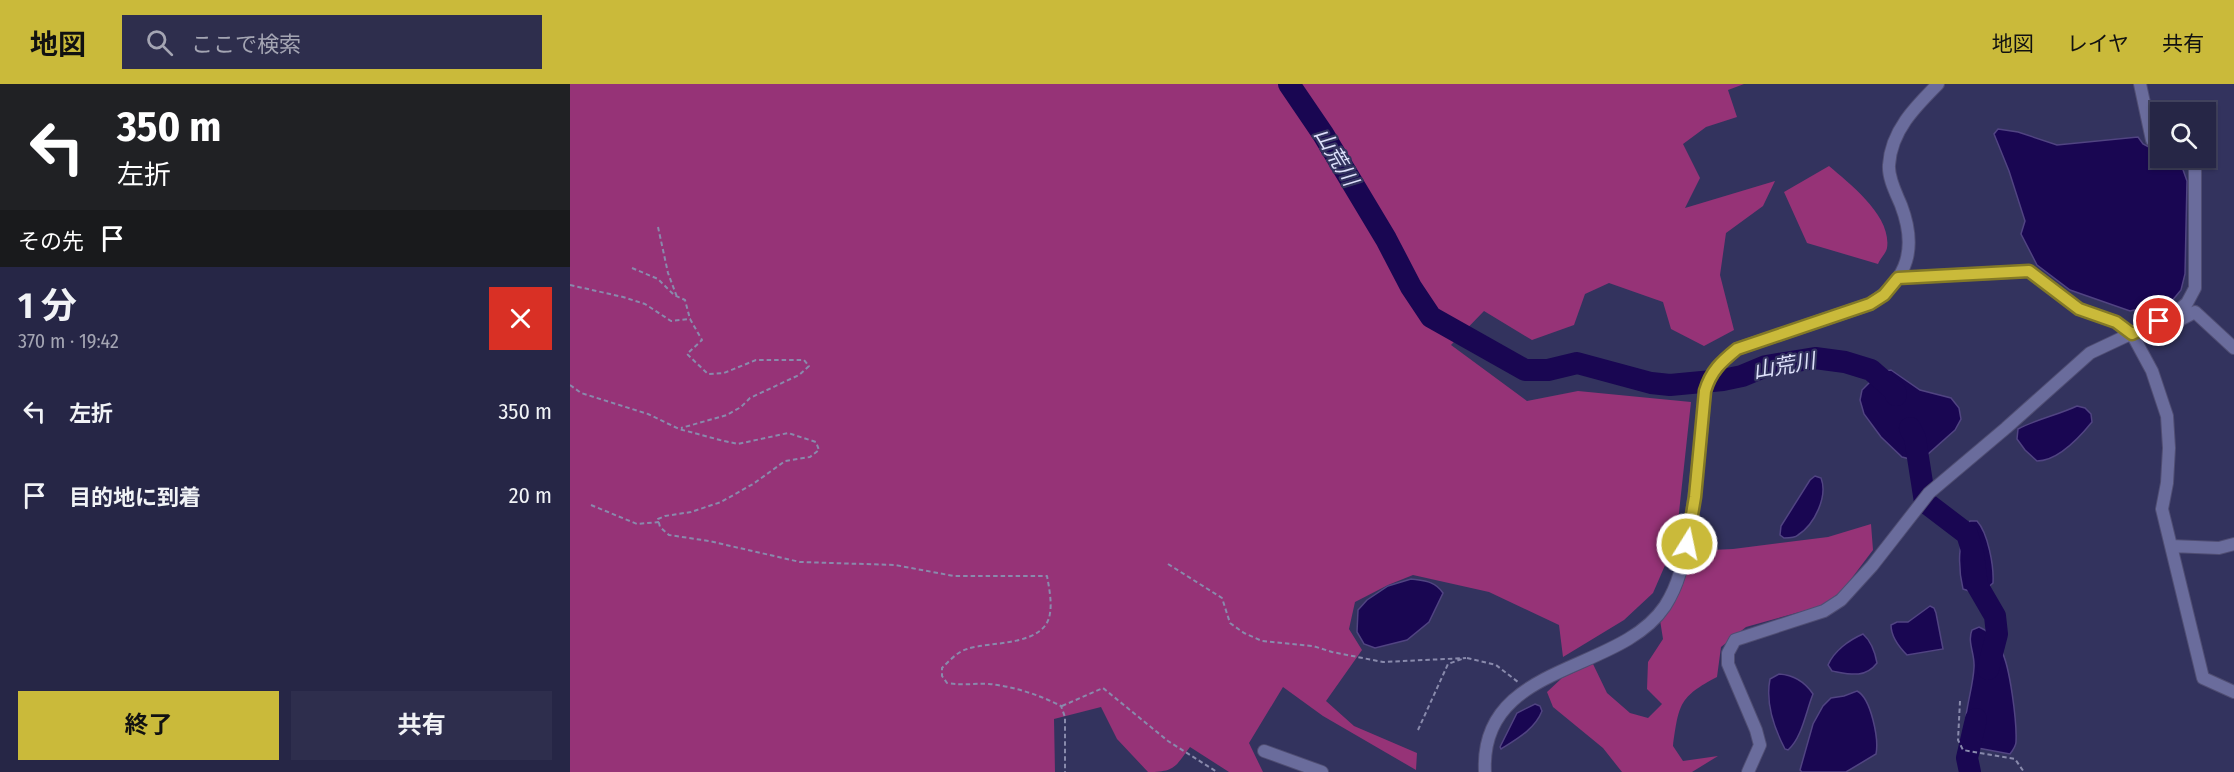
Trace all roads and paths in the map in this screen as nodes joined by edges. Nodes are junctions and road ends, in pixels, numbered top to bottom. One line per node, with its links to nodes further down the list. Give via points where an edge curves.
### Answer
1 (1938, 84): 7 (street, via 1906,118 1891,150 1888,168 1909,225 1907,256)
2 (2140, 84): 3 (street)
3 (2150, 131)
4 (2195, 168): 11 (street, via 2194,288 2187,303 2175,313)
5 (658, 226): 9 (path)
6 (632, 268): 9 (path, via 658,279)
7 (1898, 278): 11 (street, via 2029,271 2079,309); 21 (street, via 1870,304 1754,342 1724,359 1709,376 1705,391 1687,544 1676,588 1665,607 1633,636)
8 (570, 285): 10 (path, via 645,304 671,321)
9 (677, 297): 10 (path, via 685,300)
10 (690, 319): 14 (path, via 702,340 687,354 708,374 724,373 756,360 804,360 809,366 750,398 727,416)
11 (2137, 331): 12 (street, via 2178,321 2195,312); 18 (street, via 2167,416 2169,448 2162,509); 31 (street, via 2090,353 1929,493 1841,600 1824,611 1735,640 1728,653 1728,664 1760,745)
12 (2234, 348)
13 (570, 385): 14 (path, via 581,393 648,414)
14 (679, 429): 16 (path, via 738,444 788,433 816,442 819,450 810,457 785,461 721,502 665,516)
15 (591, 505): 16 (path, via 637,524)
16 (659, 522): 24 (path, via 669,535 800,562 895,565 954,576 1047,576 1050,614 1046,625 1032,637 966,649 942,669 942,676 947,683 964,686 1001,685)
17 (2234, 544): 18 (street, via 2219,548)
18 (2171, 546): 22 (street, via 2203,678)
19 (1168, 564): 20 (path, via 1222,598 1230,623 1262,641 1313,646 1383,662)
20 (1466, 658): 21 (path, via 1496,665); 25 (path, via 1448,664)
21 (1527, 688): 30 (street, via 1497,720 1487,742)
22 (2234, 692)
23 (1960, 701): 32 (path, via 1958,740 1963,750 2015,759)
24 (1061, 706): 27 (path, via 1065,717); 28 (path, via 1103,688 1168,741)
25 (1418, 730)
26 (1264, 751): 29 (street)
27 (1065, 772)
28 (1216, 772)
29 (1322, 772)
30 (1485, 772)
31 (1748, 772)
32 (2024, 772)

